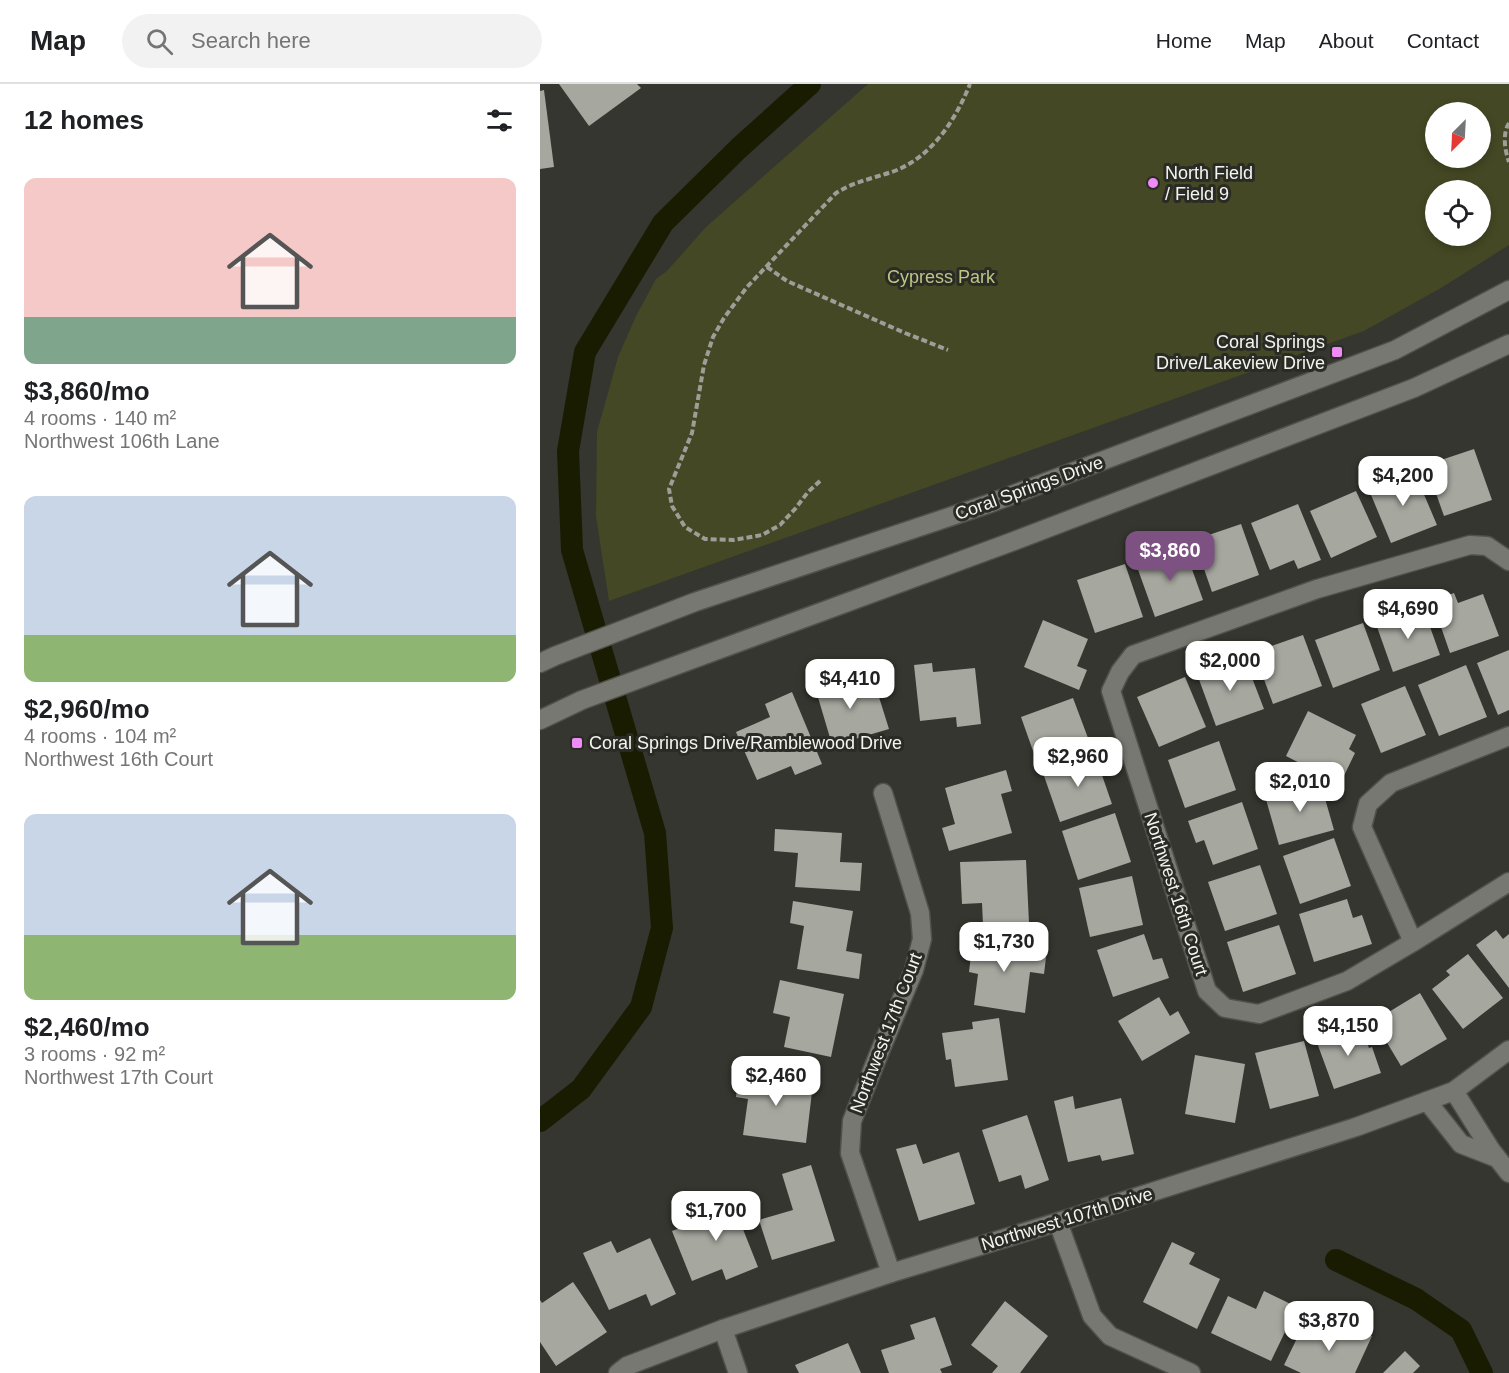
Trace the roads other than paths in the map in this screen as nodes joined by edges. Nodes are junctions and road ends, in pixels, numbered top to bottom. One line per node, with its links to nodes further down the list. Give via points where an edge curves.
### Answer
1 (1508, 292): 4 (street, Coral Springs Drive, via 1395,350 988,504 695,602)
2 (1509, 344): 5 (street, via 1414,388 582,700)
3 (1509, 561): 9 (street, Northwest 16th Court, via 1487,546 1470,545 1317,589 1133,655 1111,691 1208,991 1225,1008 1259,1014 1347,981)
4 (548, 659)
5 (540, 720)
6 (1509, 736): 9 (street, via 1391,783 1368,804 1362,827)
7 (883, 793): 16 (street, Northwest 17th Court, via 920,913 922,939 914,970 852,1121 850,1153)
8 (1509, 882): 9 (street)
9 (1413, 942)
10 (1509, 1050): 11 (street, Northwest 107th Drive)
11 (1454, 1091): 12 (street, Northwest 107th Drive); 13 (street)
12 (1427, 1101): 13 (street, via 1461,1144); 15 (street, Northwest 107th Drive)
13 (1497, 1158): 14 (street)
14 (1509, 1173)
15 (1058, 1222): 16 (street, Northwest 107th Drive); 20 (street, via 1092,1316 1110,1336)
16 (891, 1273): 17 (street, Northwest 107th Drive)
17 (723, 1329): 18 (street, Northwest 107th Drive); 19 (street)
18 (618, 1373)
19 (738, 1373)
20 (1191, 1373)

